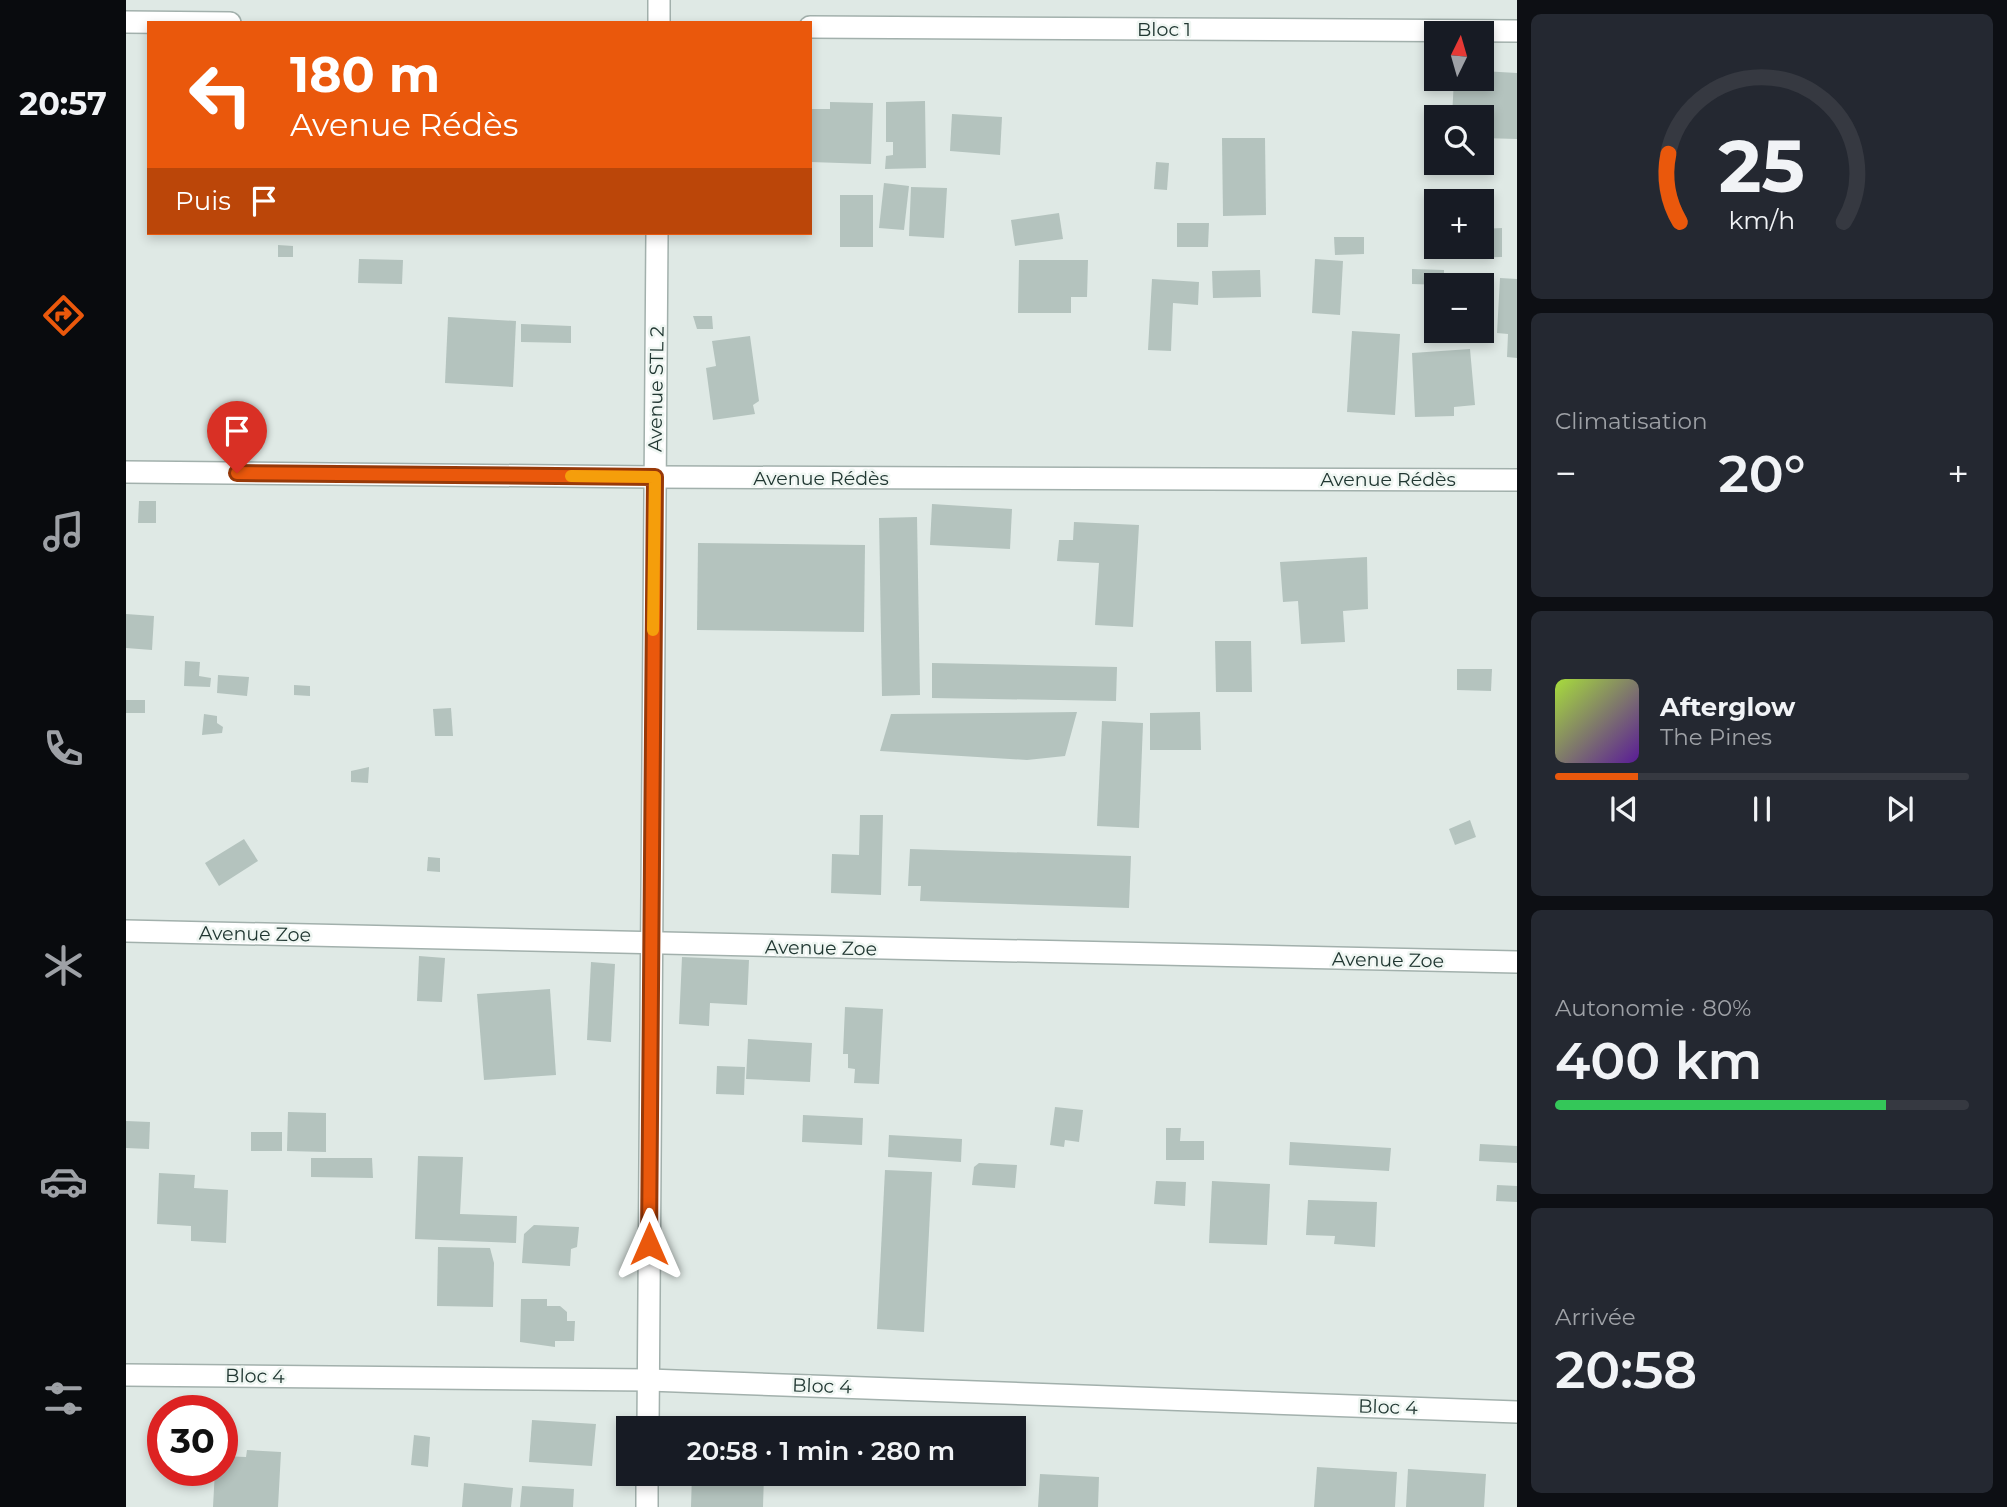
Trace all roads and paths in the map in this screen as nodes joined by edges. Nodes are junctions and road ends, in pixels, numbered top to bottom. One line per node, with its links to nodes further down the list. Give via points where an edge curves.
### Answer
1 (659, 0): 2 (street)
2 (659, 21)
3 (126, 22): 4 (street)
4 (147, 22)
5 (812, 27): 6 (street, Bloc 1)
6 (1517, 31)
7 (657, 235): 9 (street, Avenue STL 2)
8 (126, 471): 9 (street, Avenue Rédès)
9 (655, 477): 10 (street, Avenue Rédès); 12 (street, Avenue STL 2)
10 (1517, 480)
11 (126, 931): 12 (street, Avenue Zoe)
12 (650, 944): 13 (street, Avenue Zoe); 15 (street, Avenue STL 2)
13 (1517, 962)
14 (126, 1375): 15 (street, Bloc 4)
15 (649, 1380): 16 (street, Bloc 4); 17 (street, Avenue STL 2)
16 (1517, 1412)
17 (648, 1416)
18 (647, 1486): 19 (street)
19 (647, 1507)

